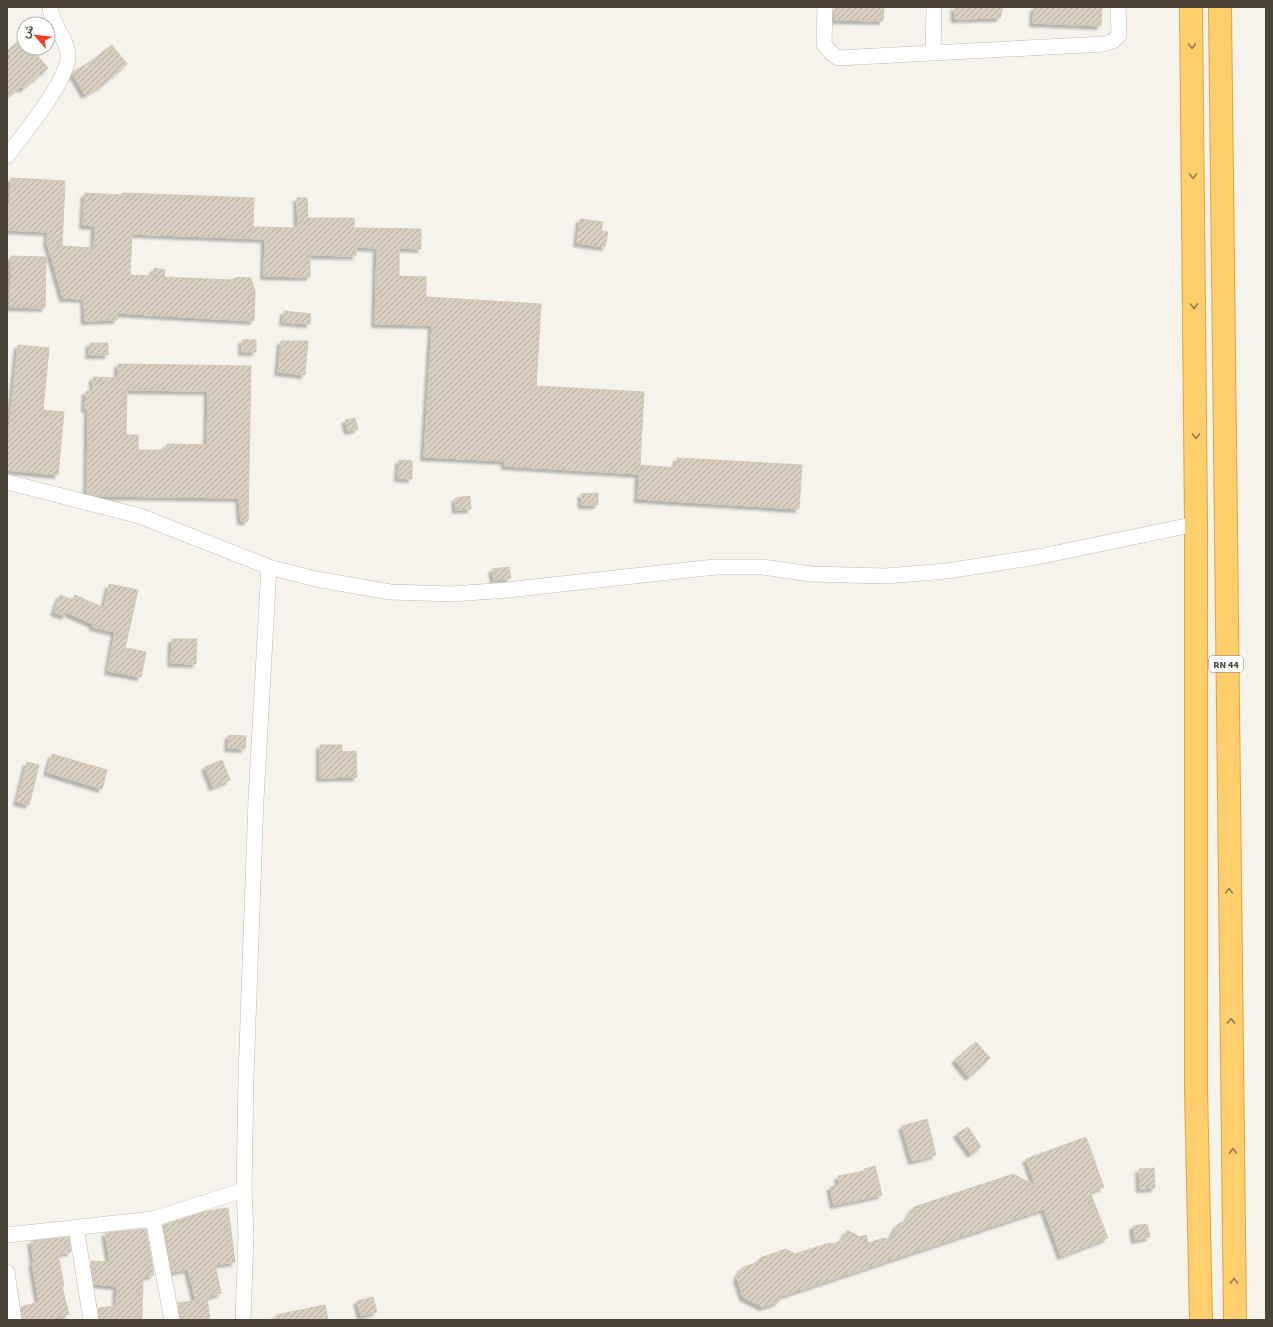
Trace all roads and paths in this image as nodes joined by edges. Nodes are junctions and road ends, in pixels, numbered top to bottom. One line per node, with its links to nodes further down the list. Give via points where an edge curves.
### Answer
1 (50, 7): 8 (street, via 68,54 65,68 58,85 39,114)
2 (825, 7): 7 (street, via 824,44 838,58)
3 (934, 7): 7 (street)
4 (1118, 7): 7 (street, via 1119,35 1113,41 1104,44)
5 (1191, 7): 10 (highway, RN 44, one-way to 10)
6 (1220, 7): 22 (highway, RN 44, one-way to 6)
7 (934, 53)
8 (7, 156)
9 (7, 482): 11 (street, via 140,516)
10 (1196, 524): 11 (street, via 1037,557 947,571 886,576 811,574 762,567 715,567 452,594 390,592 316,579); 21 (highway, RN 44, via 1196,1089)
11 (269, 567): 12 (street, via 256,800)
12 (244, 1190): 13 (street); 20 (street, via 246,1235)
13 (153, 1219): 14 (street); 19 (street)
14 (76, 1227): 15 (street); 18 (street)
15 (7, 1235)
16 (7, 1272): 17 (street)
17 (12, 1317)
18 (91, 1320)
19 (172, 1320)
20 (243, 1320)
21 (1201, 1320)
22 (1235, 1320)

